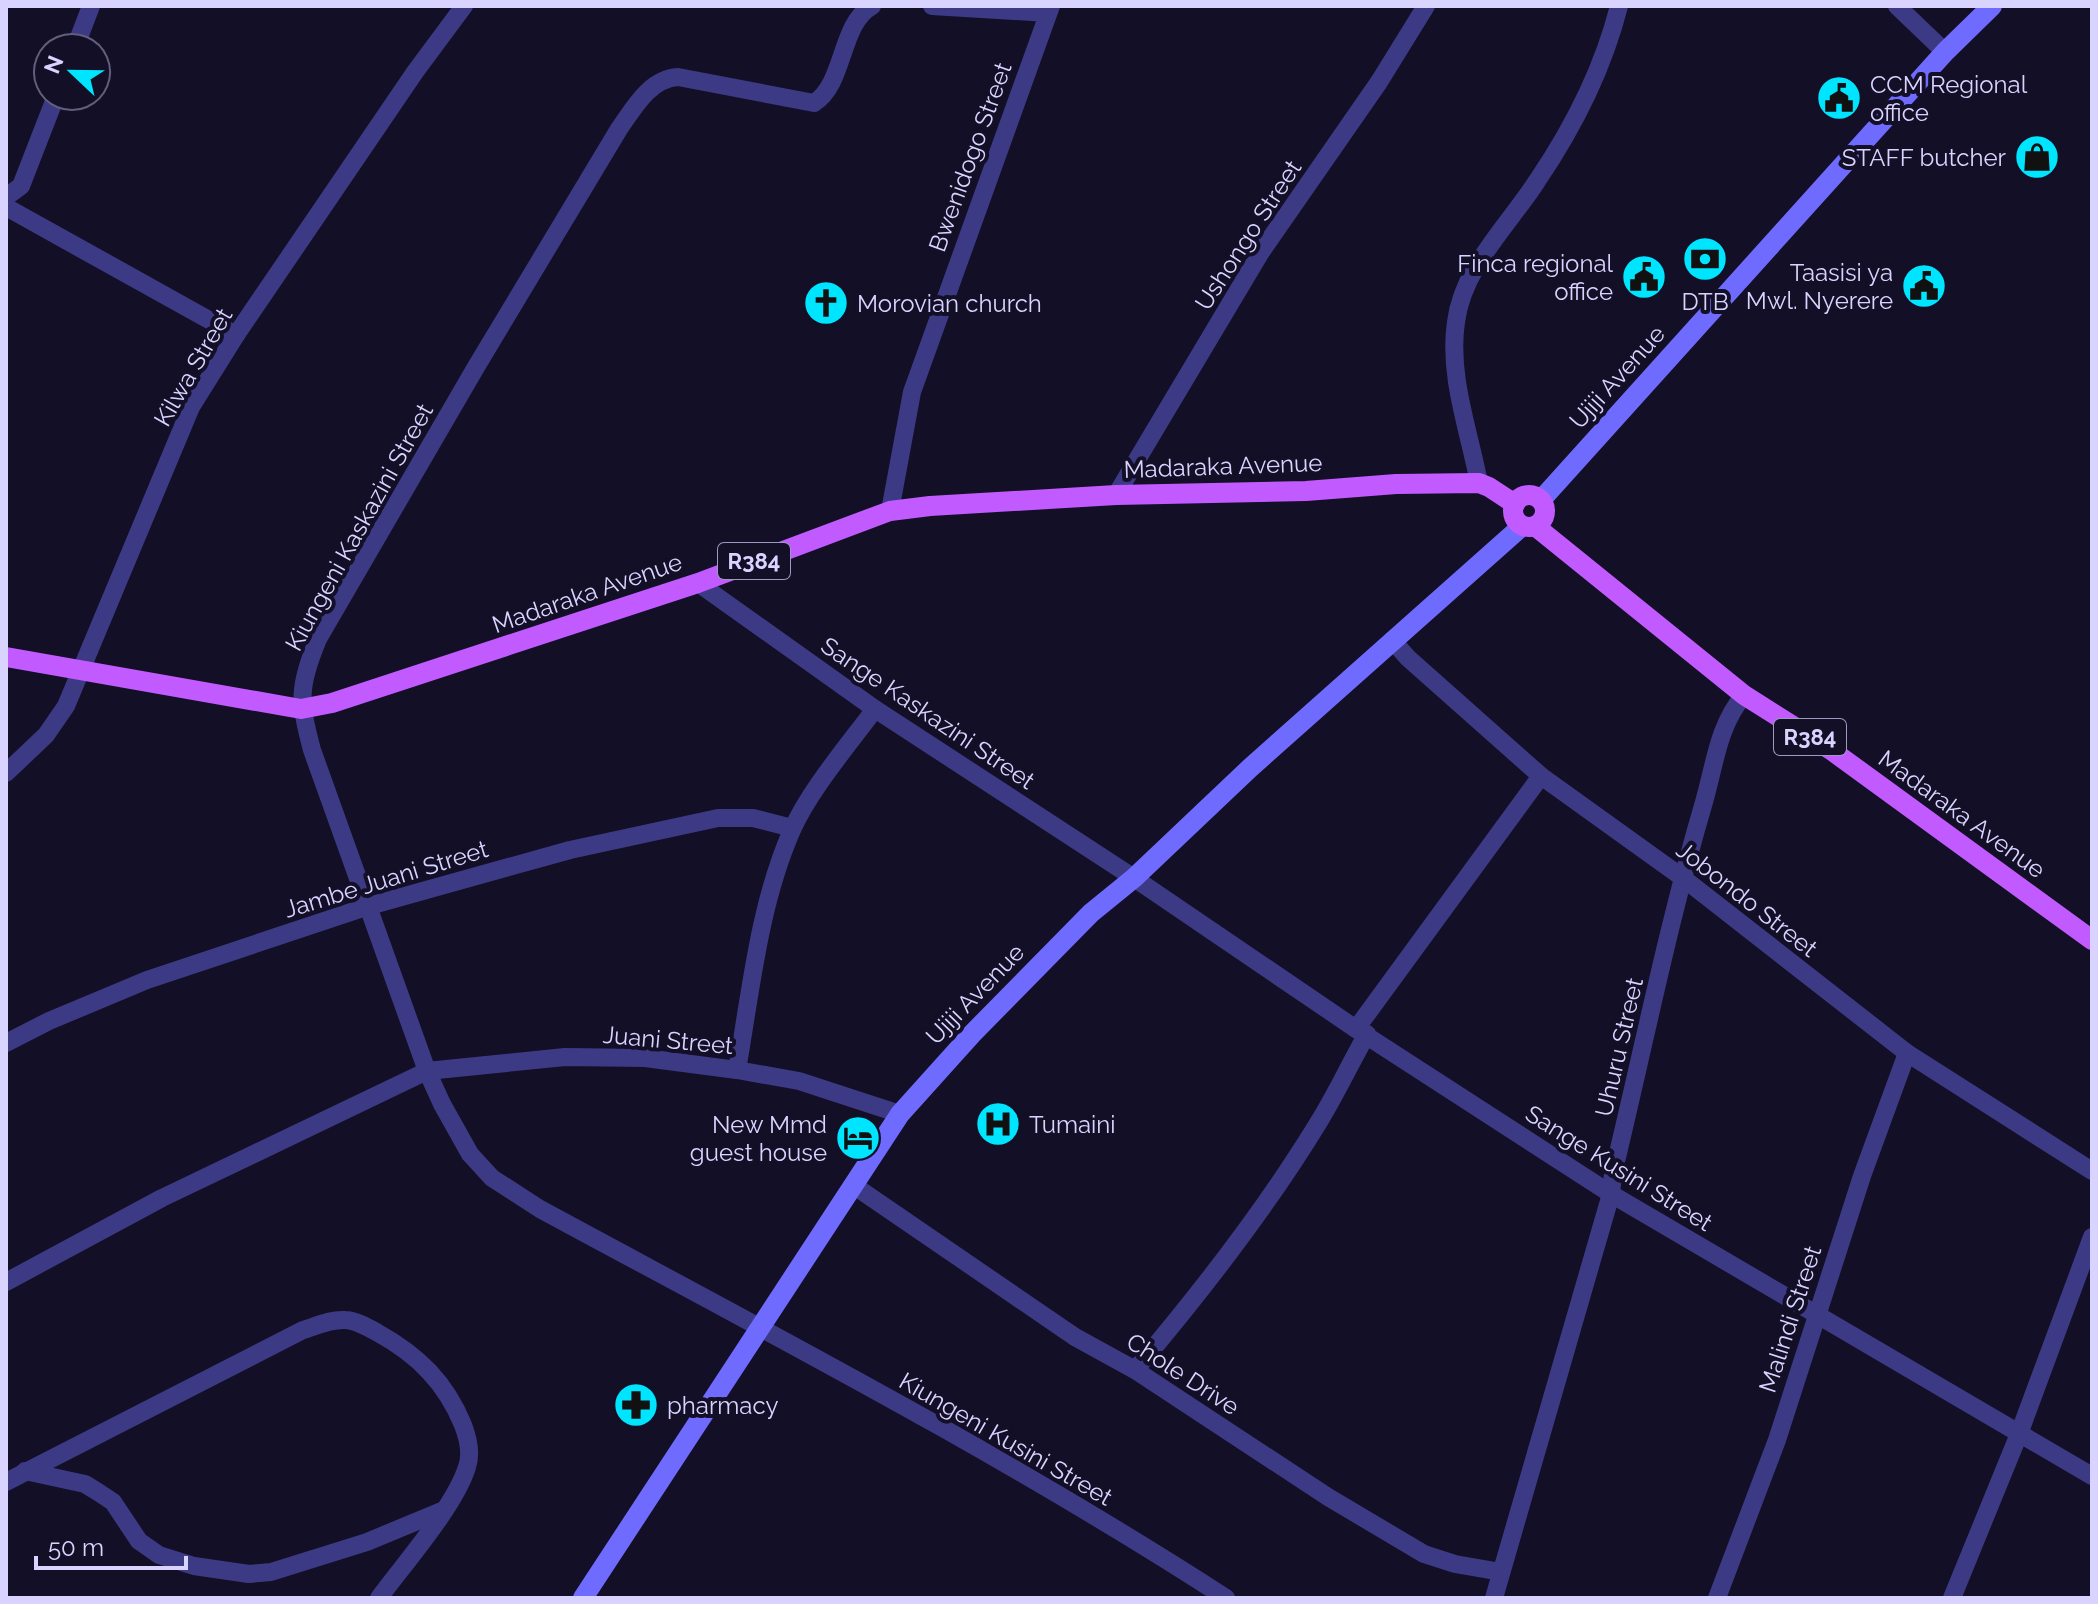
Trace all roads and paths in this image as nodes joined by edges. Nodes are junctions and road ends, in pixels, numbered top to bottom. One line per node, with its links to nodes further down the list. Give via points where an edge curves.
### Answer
1 (91, 6): 10 (street)
2 (464, 6): 15 (street, Kilwa Street)
3 (872, 6): 27 (street, Kiungeni Kaskazini Street, via 859,15 826,94 814,103 678,77 661,80 639,101 318,639 308,663)
4 (932, 6): 9 (street)
5 (1426, 6): 17 (street, Ushongo Street, via 1261,252)
6 (1619, 6): 16 (street, via 1581,107 1465,286 1454,355)
7 (1897, 6): 11 (street)
8 (1992, 6): 11 (main road, Ujiji Avenue)
9 (1049, 10): 20 (street, Bwenidogo Street, via 912,392)
10 (81, 32)
11 (1945, 52): 18 (main road, Ujiji Avenue)
12 (50, 112): 13 (street, via 21,186)
13 (6, 197)
14 (6, 207): 15 (street)
15 (236, 335): 25 (street, Kilwa Street, via 191,407)
16 (1479, 483): 17 (main road, Madaraka Avenue / R384); 19 (main road)
17 (1116, 495): 20 (main road, Madaraka Avenue / R384)
18 (1541, 500): 19 (main road, via 1527,495); 21 (main road, via 1545,515)
19 (1515, 504): 21 (main road, via 1515,519)
20 (890, 511): 22 (main road, Madaraka Avenue / R384)
21 (1528, 526): 23 (main road, Ujiji Avenue); 26 (main road, Madaraka Avenue / R384)
22 (698, 583): 27 (main road, Madaraka Avenue / R384); 28 (street, Sange Kaskazini Street)
23 (1392, 640): 30 (street, Jobondo Street); 32 (main road, Ujiji Avenue)
24 (6, 657): 25 (main road, Madaraka Avenue / R384)
25 (79, 671): 27 (main road, Madaraka Avenue / R384); 29 (street, Kilwa Street, via 66,706 46,735)
26 (1744, 695): 33 (street, Uhuru Street, via 1720,738); 35 (main road, Madaraka Avenue / R384, via 1831,750)
27 (301, 709): 34 (street, Kiungeni Kaskazini Street)
28 (875, 709): 31 (street); 32 (street, Sange Kaskazini Street)
29 (6, 773)
30 (1541, 776): 33 (street, Jobondo Street); 36 (street)
31 (792, 828): 34 (street, Jambe Juani Street, via 753,818 669,827); 39 (street, via 759,947)
32 (1134, 878): 36 (street, Sange Kusini Street); 41 (main road, Ujiji Avenue, via 1022,981)
33 (1683, 878): 38 (street, Jobondo Street); 44 (street, Uhuru Street)
34 (369, 906): 37 (street, Jambe Juani Street, via 147,980); 40 (street, Kiungeni Kaskazini Street)
35 (2092, 940)
36 (1361, 1031): 44 (street, Sange Kusini Street); 49 (street, via 1320,1119 1250,1225)
37 (6, 1043)
38 (1907, 1053): 42 (street, Jobondo Street); 47 (street, Malindi Street)
39 (737, 1070): 40 (street, Juani Street, via 645,1058 565,1057); 41 (street, Juani Street, via 799,1081)
40 (427, 1071): 46 (street, Juani Street, via 162,1198); 48 (street, Kiungeni Kaskazini Street, via 470,1154 492,1178)
41 (900, 1114): 43 (main road, Ujiji Avenue)
42 (2092, 1171)
43 (853, 1185): 48 (main road, Ujiji Avenue); 49 (street, Chole Drive, via 1075,1337)
44 (1611, 1194): 47 (street, Sange Kusini Street); 55 (street, Uhuru Street)
45 (2092, 1237): 50 (street)
46 (6, 1282)
47 (1816, 1316): 50 (street, Sange Kusini Street); 60 (street, Malindi Street, via 1777,1440)
48 (758, 1327): 57 (main road, Ujiji Avenue); 58 (street, Kiungeni Kusini Street, via 936,1425)
49 (1135, 1370): 55 (street, Chole Drive, via 1424,1554)
50 (2019, 1434): 52 (street, Sange Kusini Street); 61 (street)
51 (25, 1471): 53 (street); 54 (street, via 85,1484 98,1492 113,1502 139,1541 159,1555 249,1574 367,1542); 54 (street, via 303,1330 346,1319 383,1335 421,1362 454,1403 470,1452)
52 (2092, 1476)
53 (6, 1482)
54 (444, 1510): 56 (street)
55 (1501, 1572): 59 (street, Uhuru Street)
56 (379, 1598)
57 (583, 1598)
58 (1226, 1598)
59 (1494, 1598)
60 (1717, 1598)
61 (1952, 1598)

